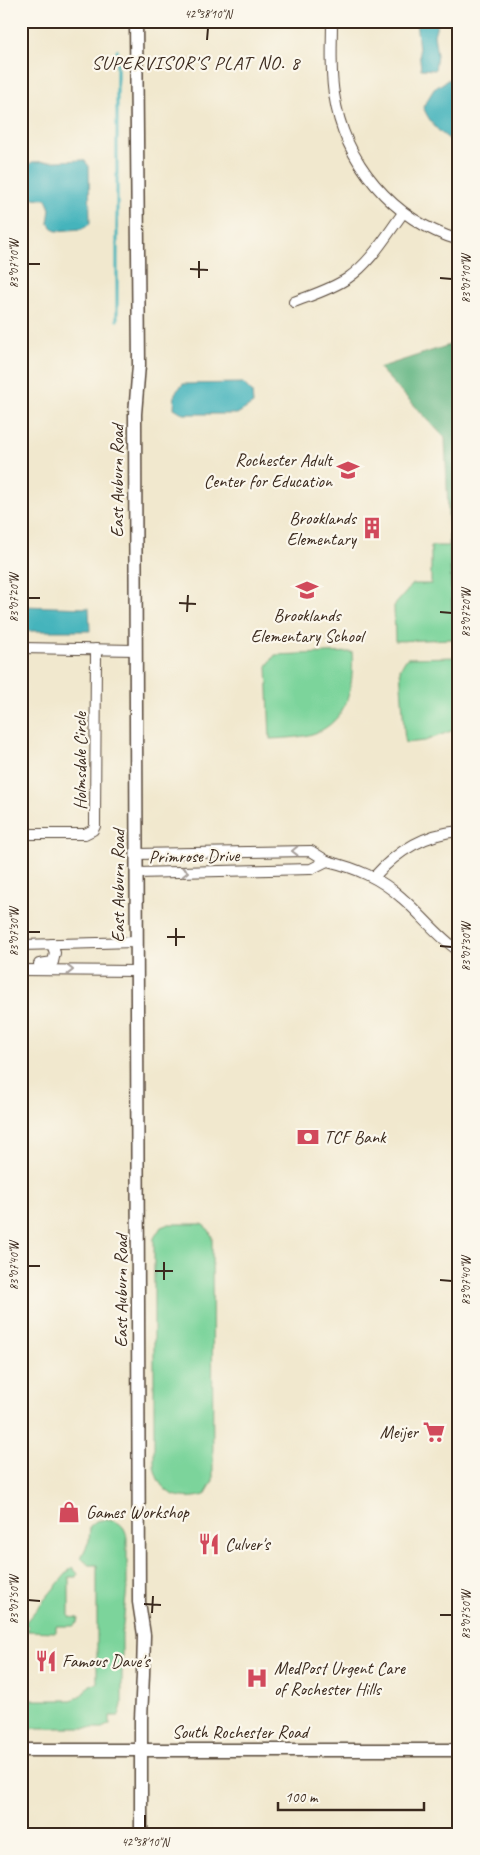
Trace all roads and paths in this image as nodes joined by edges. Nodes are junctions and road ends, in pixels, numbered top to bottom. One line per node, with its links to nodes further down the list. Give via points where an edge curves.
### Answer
1 (136, 21): 8 (main road, East Auburn Road, via 139,365 135,414)
2 (332, 21): 3 (street, via 332,79 345,138 368,177)
3 (402, 213): 4 (street); 5 (street, via 359,269 334,286)
4 (459, 240)
5 (294, 302)
6 (21, 648): 7 (street)
7 (96, 649): 8 (street); 10 (street, Holmsdale Circle, via 95,826 85,834)
8 (135, 650): 12 (main road, East Auburn Road)
9 (459, 831): 16 (street, via 431,836 411,845)
10 (21, 834)
11 (252, 852): 12 (street, Primrose Drive); 13 (street, Primrose Drive, one-way to 11, via 311,851); 14 (street, Primrose Drive)
12 (136, 854): 15 (main road, East Auburn Road)
13 (327, 861): 14 (street, Primrose Drive, via 311,869); 16 (street, Primrose Drive)
14 (252, 871): 15 (street, Primrose Drive, one-way to 14)
15 (136, 873): 17 (main road, East Auburn Road)
16 (374, 877): 20 (street, Primrose Drive, via 403,898)
17 (136, 942): 18 (street); 22 (main road, East Auburn Road)
18 (52, 944): 19 (street); 21 (street, via 55,953 52,962)
19 (21, 945)
20 (459, 951)
21 (21, 969): 22 (street, one-way to 22)
22 (137, 971): 24 (main road, East Auburn Road, via 140,1608 144,1635)
23 (21, 1750): 24 (main road, South Rochester Road)
24 (141, 1750): 25 (main road, South Rochester Road); 26 (main road, East Auburn Road)
25 (459, 1750)
26 (141, 1834)

